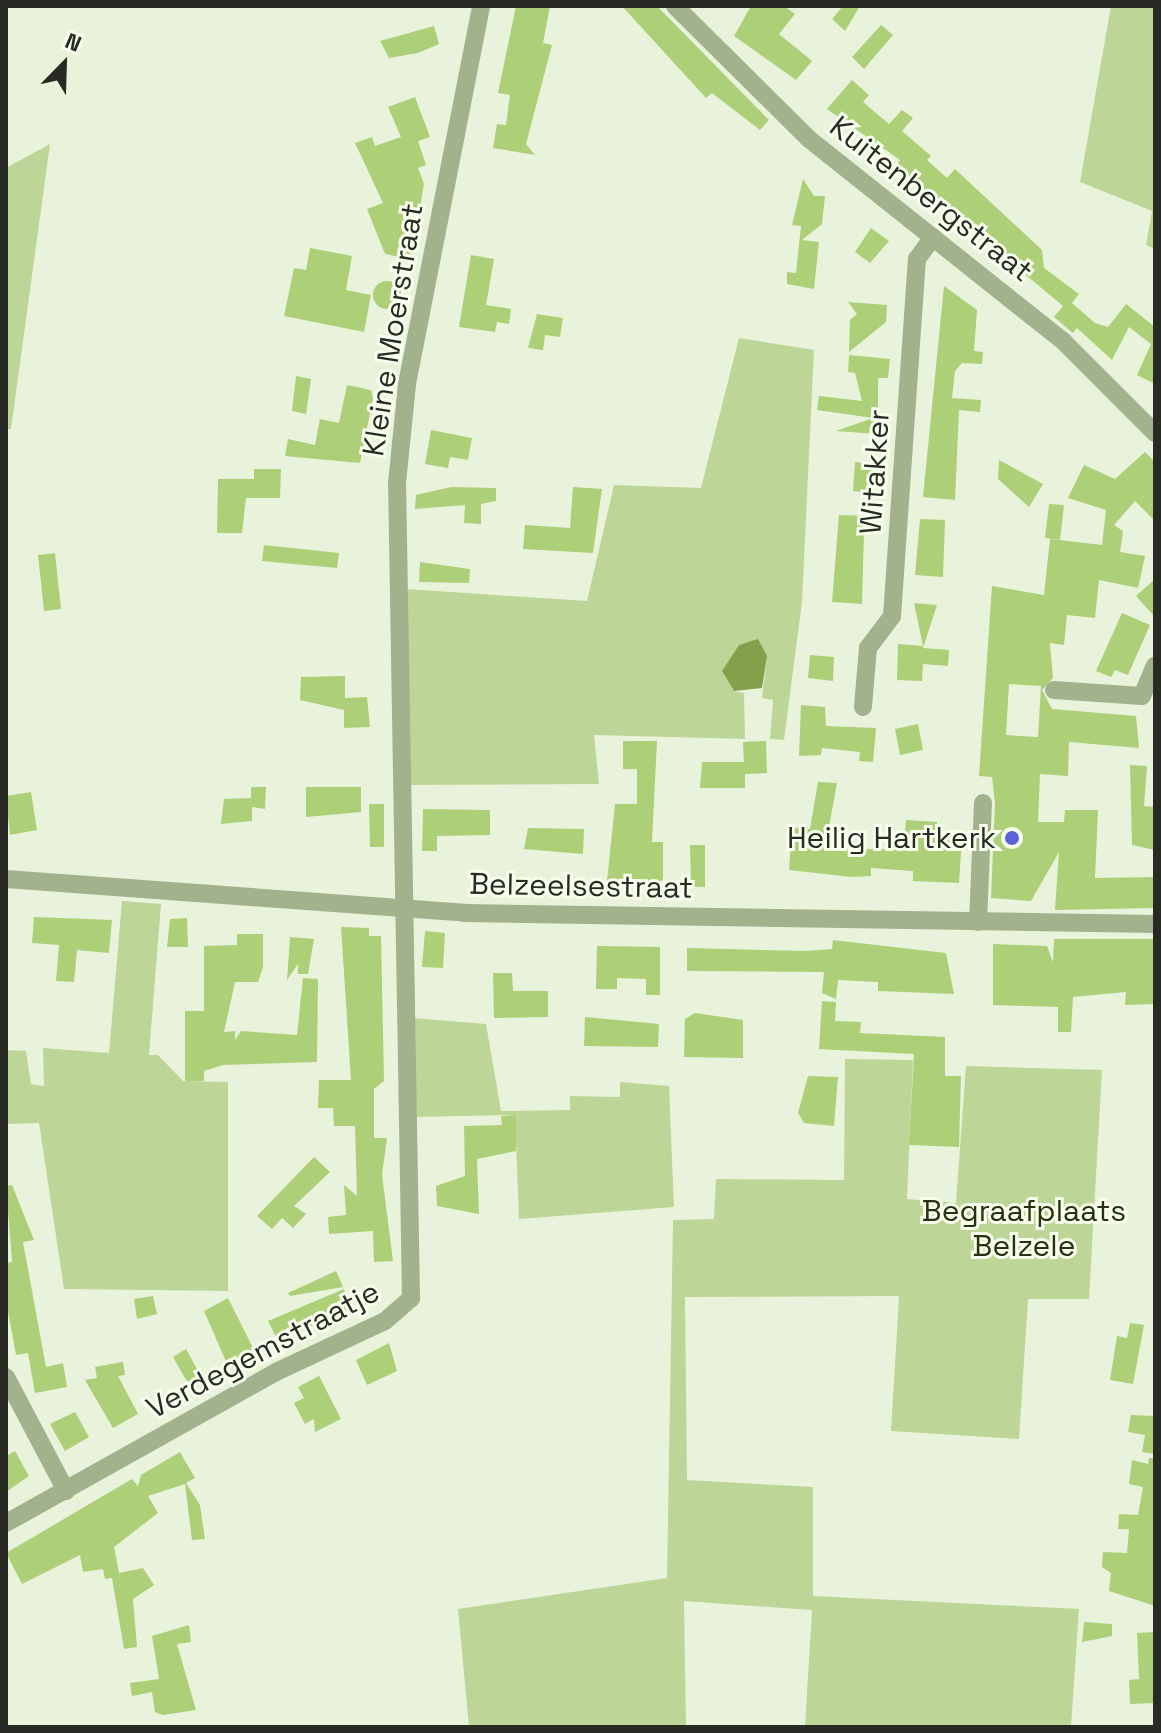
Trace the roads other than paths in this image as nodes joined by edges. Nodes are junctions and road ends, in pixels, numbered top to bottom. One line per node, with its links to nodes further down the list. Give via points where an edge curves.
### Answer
1 (481, 6): 10 (street, Kleine Moerstraat, via 407,384 397,483)
2 (675, 6): 3 (street, Kuitenbergstraat, via 809,139)
3 (933, 237): 4 (street, Kuitenbergstraat, via 1063,341); 7 (street, Witakker, via 917,259 892,616 868,648)
4 (1155, 433)
5 (1155, 666): 6 (street, via 1142,696)
6 (1054, 690)
7 (863, 707)
8 (983, 803): 11 (street)
9 (6, 879): 10 (street, Belzeelsestraat)
10 (402, 907): 11 (street, Belzeelsestraat); 14 (street, Verdegemstraatje, via 411,1298 385,1321 276,1372)
11 (978, 922): 12 (street, Belzeelsestraat)
12 (1155, 924)
13 (6, 1377): 14 (street)
14 (66, 1491): 15 (street, Verdegemstraatje)
15 (6, 1523)

